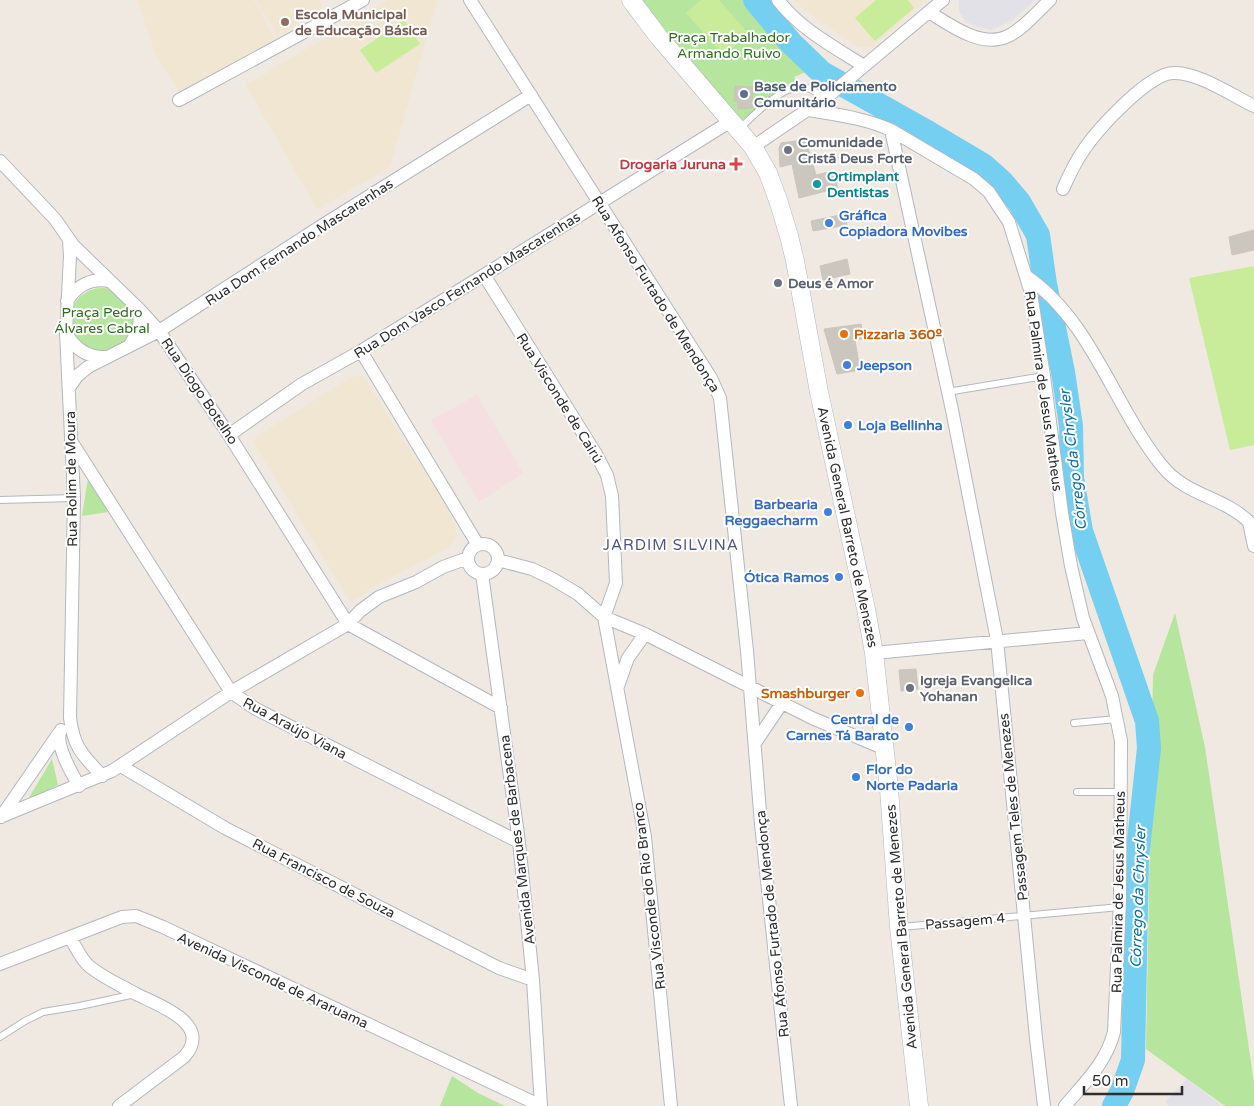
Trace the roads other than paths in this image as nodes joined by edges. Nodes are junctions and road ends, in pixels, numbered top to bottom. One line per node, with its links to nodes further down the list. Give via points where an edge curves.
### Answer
1 (363, 0): 11 (street)
2 (470, 0): 9 (street, Rua Afonso Furtado de Mendonça)
3 (631, 0): 14 (main road, Avenida General Barreto de Menezes)
4 (778, 0): 8 (street, via 810,31)
5 (943, 0): 7 (street)
6 (1050, 0): 7 (street, via 1008,36 995,39 960,32)
7 (929, 12): 8 (street)
8 (864, 66): 10 (street)
9 (531, 95): 19 (street, Rua Afonso Furtado de Mendonça); 26 (street, Rua Dom Fernando Mascarenhas)
10 (827, 96): 13 (street); 14 (lane, via 812,89 794,88)
11 (179, 100)
12 (1254, 106): 18 (street, via 1189,74 1174,72 1164,75 1134,95 1092,138)
13 (809, 110): 15 (street, Rua Palmira de Jesus Matheus, via 869,121); 16 (street)
14 (735, 125): 16 (main road, Avenida General Barreto de Menezes); 19 (street, Rua Dom Vasco Fernando Mascarenhas)
15 (891, 130): 22 (street, Rua Palmira de Jesus Matheus, via 974,178 989,192 1009,222); 33 (street, Passagem Teles de Menezes)
16 (753, 147): 49 (main road, Avenida General Barreto de Menezes, via 778,200 795,261)
17 (0, 161): 20 (street, Rua Diogo Botelho, via 55,219)
18 (1063, 188)
19 (600, 203): 21 (street, Rua Dom Vasco Fernando Mascarenhas); 50 (street, Rua Afonso Furtado de Mendonça, via 711,378 720,398)
20 (69, 240): 23 (street, Rua Diogo Botelho); 24 (street, Rua Rolim de Moura)
21 (484, 275): 29 (street, Rua Dom Vasco Fernando Mascarenhas); 44 (street, Rua Visconde de Cairú, via 607,475 612,496 616,583)
22 (1026, 276): 31 (street, Rua Palmira de Jesus Matheus); 38 (street, via 1066,312 1163,468 1180,484)
23 (109, 280): 24 (street, via 85,284 74,291); 25 (street, Rua Diogo Botelho)
24 (67, 302): 27 (street, Rua Rolim de Moura)
25 (140, 310): 26 (street, Rua Diogo Botelho); 28 (street, via 139,329)
26 (159, 332): 28 (street, Rua Dom Fernando Mascarenhas); 34 (street, Rua Diogo Botelho)
27 (66, 334): 30 (street, via 84,352 96,357); 32 (street, Rua Rolim de Moura)
28 (129, 347): 30 (street, Rua Dom Fernando Mascarenhas)
29 (361, 350): 34 (street, Rua Dom Vasco Fernando Mascarenhas, via 302,384); 39 (street)
30 (109, 357): 32 (street, Rua Dom Fernando Mascarenhas, via 85,369)
31 (1044, 376): 33 (lane); 46 (street, Rua Palmira de Jesus Matheus, via 1071,566)
32 (69, 388): 35 (street, Rua Rolim de Moura)
33 (947, 392): 48 (street, Passagem Teles de Menezes)
34 (229, 435): 45 (street, Rua Diogo Botelho)
35 (71, 441): 36 (street, Rua Rolim de Moura); 52 (street, Rua Araújo Viana)
36 (74, 498): 37 (lane); 55 (street, Rua Rolim de Moura)
37 (0, 500)
38 (1251, 519): 40 (street)
39 (478, 545): 41 (street); 42 (street, via 490,546)
40 (1254, 546)
41 (468, 558): 43 (street, via 470,567); 45 (street, via 397,589 378,606)
42 (498, 560): 43 (street, via 491,572); 44 (street, via 552,578 578,594)
43 (482, 574): 54 (street, Avenida Marques de Barbacena)
44 (604, 617): 47 (street); 51 (street, Rua Visconde do Rio Branco)
45 (352, 620): 52 (street); 54 (street)
46 (1088, 633): 48 (street); 56 (street, Rua Palmira de Jesus Matheus)
47 (645, 634): 50 (street); 51 (street, via 628,658)
48 (997, 640): 49 (street); 69 (street, Passagem Teles de Menezes)
49 (874, 653): 60 (main road, Avenida General Barreto de Menezes)
50 (750, 686): 53 (street); 59 (street, Rua Afonso Furtado de Mendonça)
51 (617, 688): 78 (street, Rua Visconde do Rio Branco, via 645,837)
52 (231, 692): 61 (street); 67 (street, Rua Araújo Viana, via 256,710)
53 (782, 703): 59 (street); 60 (street)
54 (501, 708): 67 (street, Avenida Marques de Barbacena)
55 (70, 718): 58 (street); 62 (street, Rua Rolim de Moura, via 81,754)
56 (1118, 718): 57 (lane); 65 (street, Rua Palmira de Jesus Matheus)
57 (1074, 723)
58 (59, 733): 63 (street, via 67,764); 66 (street)
59 (755, 742): 79 (street, Rua Afonso Furtado de Mendonça)
60 (883, 748): 70 (main road, Avenida General Barreto de Menezes)
61 (120, 766): 62 (street); 73 (street, Rua Francisco de Souza, via 224,828 499,968)
62 (102, 776): 63 (street)
63 (79, 786): 66 (street)
64 (1077, 792): 65 (lane)
65 (1120, 792): 68 (street, Rua Palmira de Jesus Matheus)
66 (1, 817)
67 (519, 842): 73 (street, Avenida Marques de Barbacena)
68 (1120, 907): 69 (lane, Passagem 4); 82 (street, Rua Palmira de Jesus Matheus, via 1112,1040 1101,1064)
69 (1024, 916): 70 (lane, Passagem 4); 81 (street, Passagem Teles de Menezes)
70 (900, 927): 80 (main road, Avenida General Barreto de Menezes)
71 (70, 937): 72 (street, Avenida Visconde de Araruama); 74 (street, via 88,965); 77 (street, Avenida Visconde de Araruama, via 122,917 136,916)
72 (0, 964)
73 (533, 980): 77 (street, Avenida Marques de Barbacena)
74 (136, 994): 75 (lane, via 43,1012); 76 (street, via 183,1020 190,1028 193,1043 191,1050 174,1066)
75 (0, 1037)
76 (120, 1106)
77 (541, 1106)
78 (672, 1106)
79 (791, 1106)
80 (919, 1106)
81 (1044, 1106)
82 (1065, 1106)

